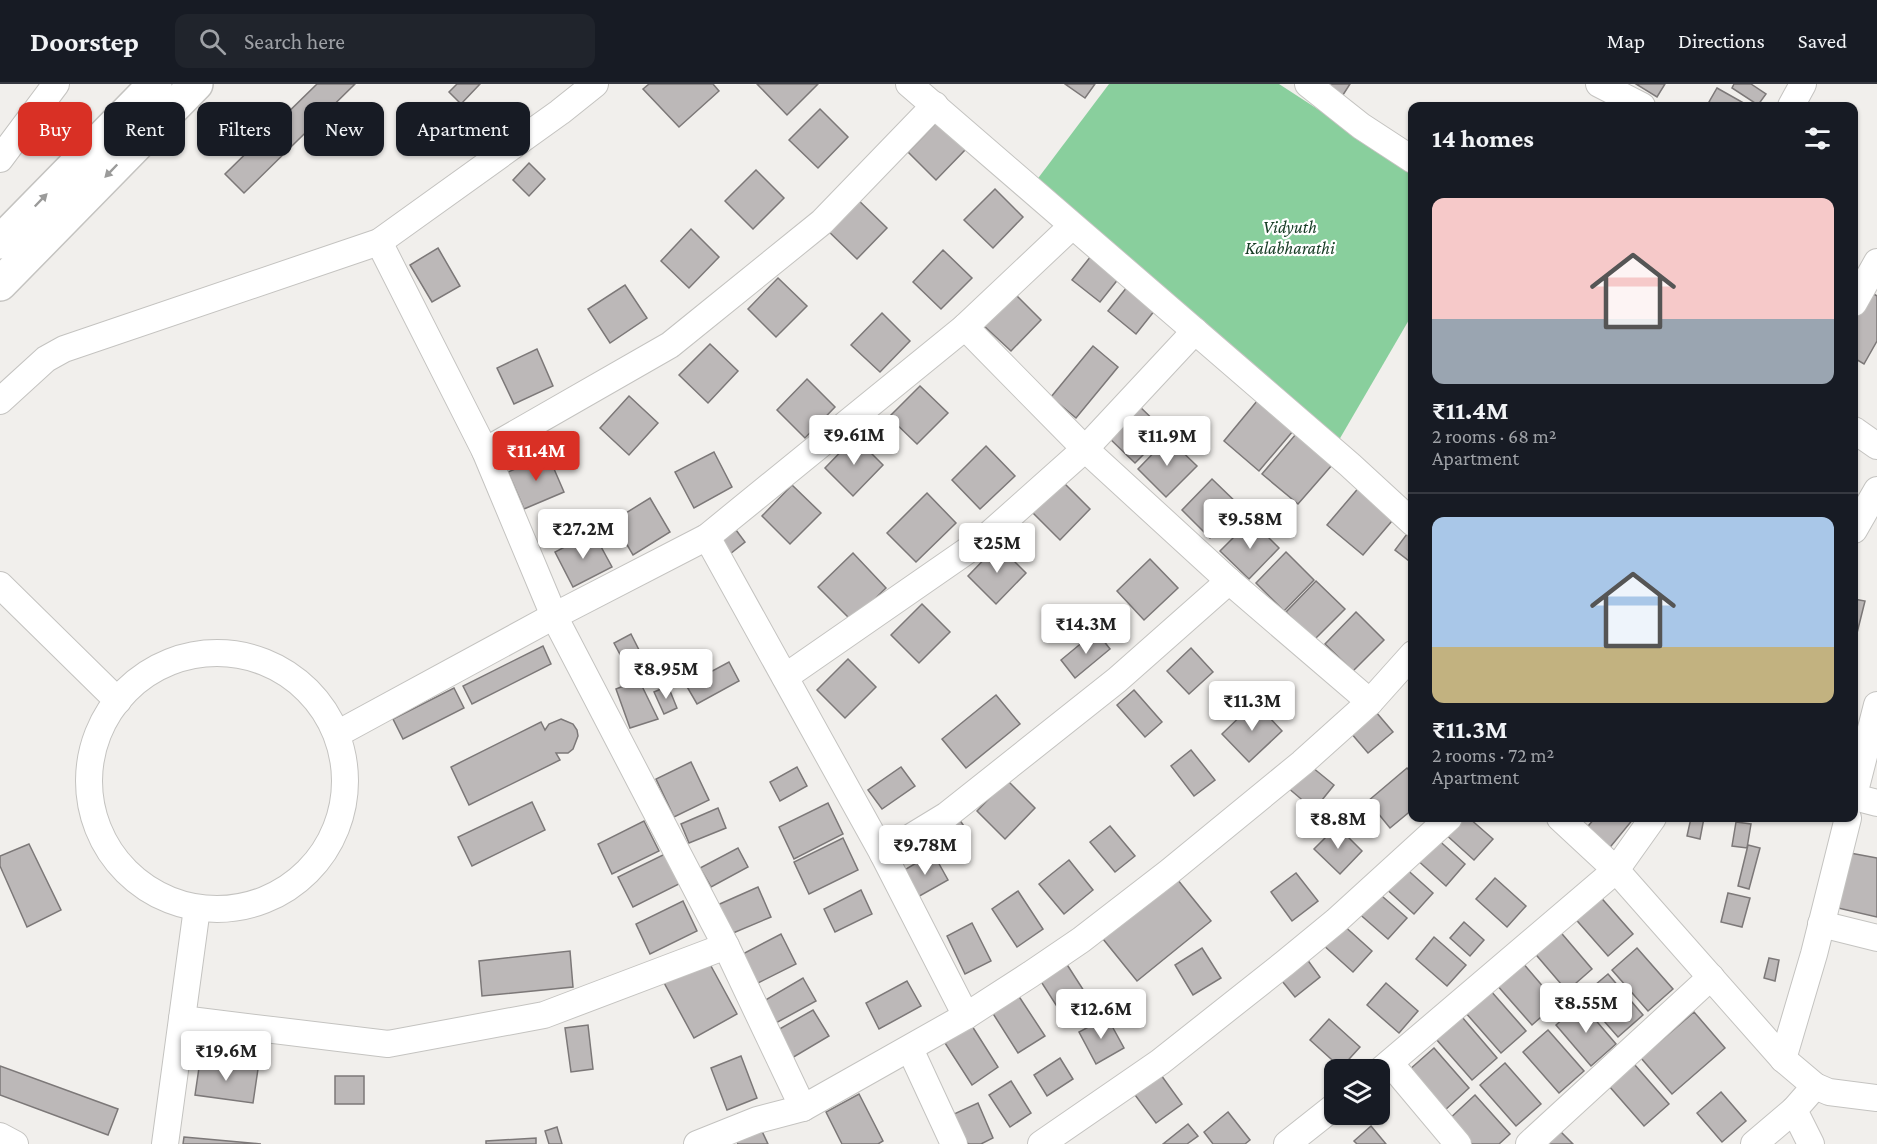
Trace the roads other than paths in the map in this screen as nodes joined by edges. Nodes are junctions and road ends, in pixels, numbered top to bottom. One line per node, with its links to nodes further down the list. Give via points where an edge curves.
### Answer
1 (56, 84): 13 (street)
2 (155, 84): 15 (highway, one-way to 2)
3 (196, 84): 18 (highway, one-way to 18)
4 (595, 84): 16 (street)
5 (909, 84): 11 (street)
6 (1308, 84): 12 (street)
7 (1803, 84): 10 (street)
8 (1602, 85): 9 (street)
9 (1634, 102)
10 (1793, 102)
11 (935, 105): 14 (street); 26 (street, via 822,222 670,345)
12 (1408, 157)
13 (0, 159)
14 (1072, 226): 20 (street); 21 (street)
15 (0, 242)
16 (379, 242): 22 (street, via 64,349 46,359); 26 (street)
17 (1877, 262): 19 (street)
18 (0, 284)
19 (1858, 296)
20 (965, 327): 25 (street); 30 (street)
21 (1195, 331): 25 (street); 28 (street)
22 (0, 401)
23 (1858, 433): 24 (street)
24 (1877, 446)
25 (1085, 450): 31 (street); 35 (street, via 984,539)
26 (485, 451): 33 (street)
27 (1877, 490): 29 (street)
28 (1408, 518)
29 (1858, 523)
30 (707, 537): 33 (street); 35 (street)
31 (1229, 581): 37 (street); 47 (street, via 1117,680 946,815)
32 (0, 585): 36 (street)
33 (554, 616): 39 (street); 52 (street)
34 (1408, 660): 37 (street)
35 (785, 677): 47 (street)
36 (118, 701): 39 (street, via 146,675 180,659 237,654 256,658 290,675 318,701); 49 (street, via 98,734 93,752 90,791 98,828 117,861 144,887 179,904)
37 (1370, 702): 54 (street, via 1169,872 1081,940)
38 (1877, 705): 40 (street)
39 (337, 734): 49 (street, via 345,791 336,828 317,861 272,897 236,908)
40 (1858, 780)
41 (1858, 797): 42 (street)
42 (1877, 803)
43 (1445, 822): 70 (street, via 1285,963 1160,1062)
44 (1564, 822): 48 (street)
45 (1650, 822): 48 (street)
46 (1847, 822): 50 (street)
47 (883, 854): 54 (street)
48 (1616, 870): 53 (street); 58 (street)
49 (198, 908): 55 (street)
50 (1821, 924): 51 (street); 57 (street)
51 (1877, 938)
52 (726, 946): 55 (street, via 544,1015 388,1044); 62 (street)
53 (1711, 977): 57 (street); 73 (street)
54 (966, 1016): 56 (street)
55 (182, 1019): 67 (street)
56 (910, 1049): 62 (street); 69 (street)
57 (1783, 1059): 60 (street)
58 (1390, 1063)
59 (1390, 1072): 72 (street)
60 (1815, 1086): 61 (street, via 1829,1092); 63 (street)
61 (1877, 1098)
62 (803, 1108): 68 (street, via 757,1120)
63 (1794, 1110): 74 (street); 75 (street)
64 (1324, 1115): 71 (street)
65 (0, 1136): 66 (street)
66 (15, 1144)
67 (165, 1144)
68 (697, 1144)
69 (954, 1144)
70 (1041, 1144)
71 (1287, 1144)
72 (1458, 1144)
73 (1529, 1144)
74 (1754, 1144)
75 (1810, 1144)

